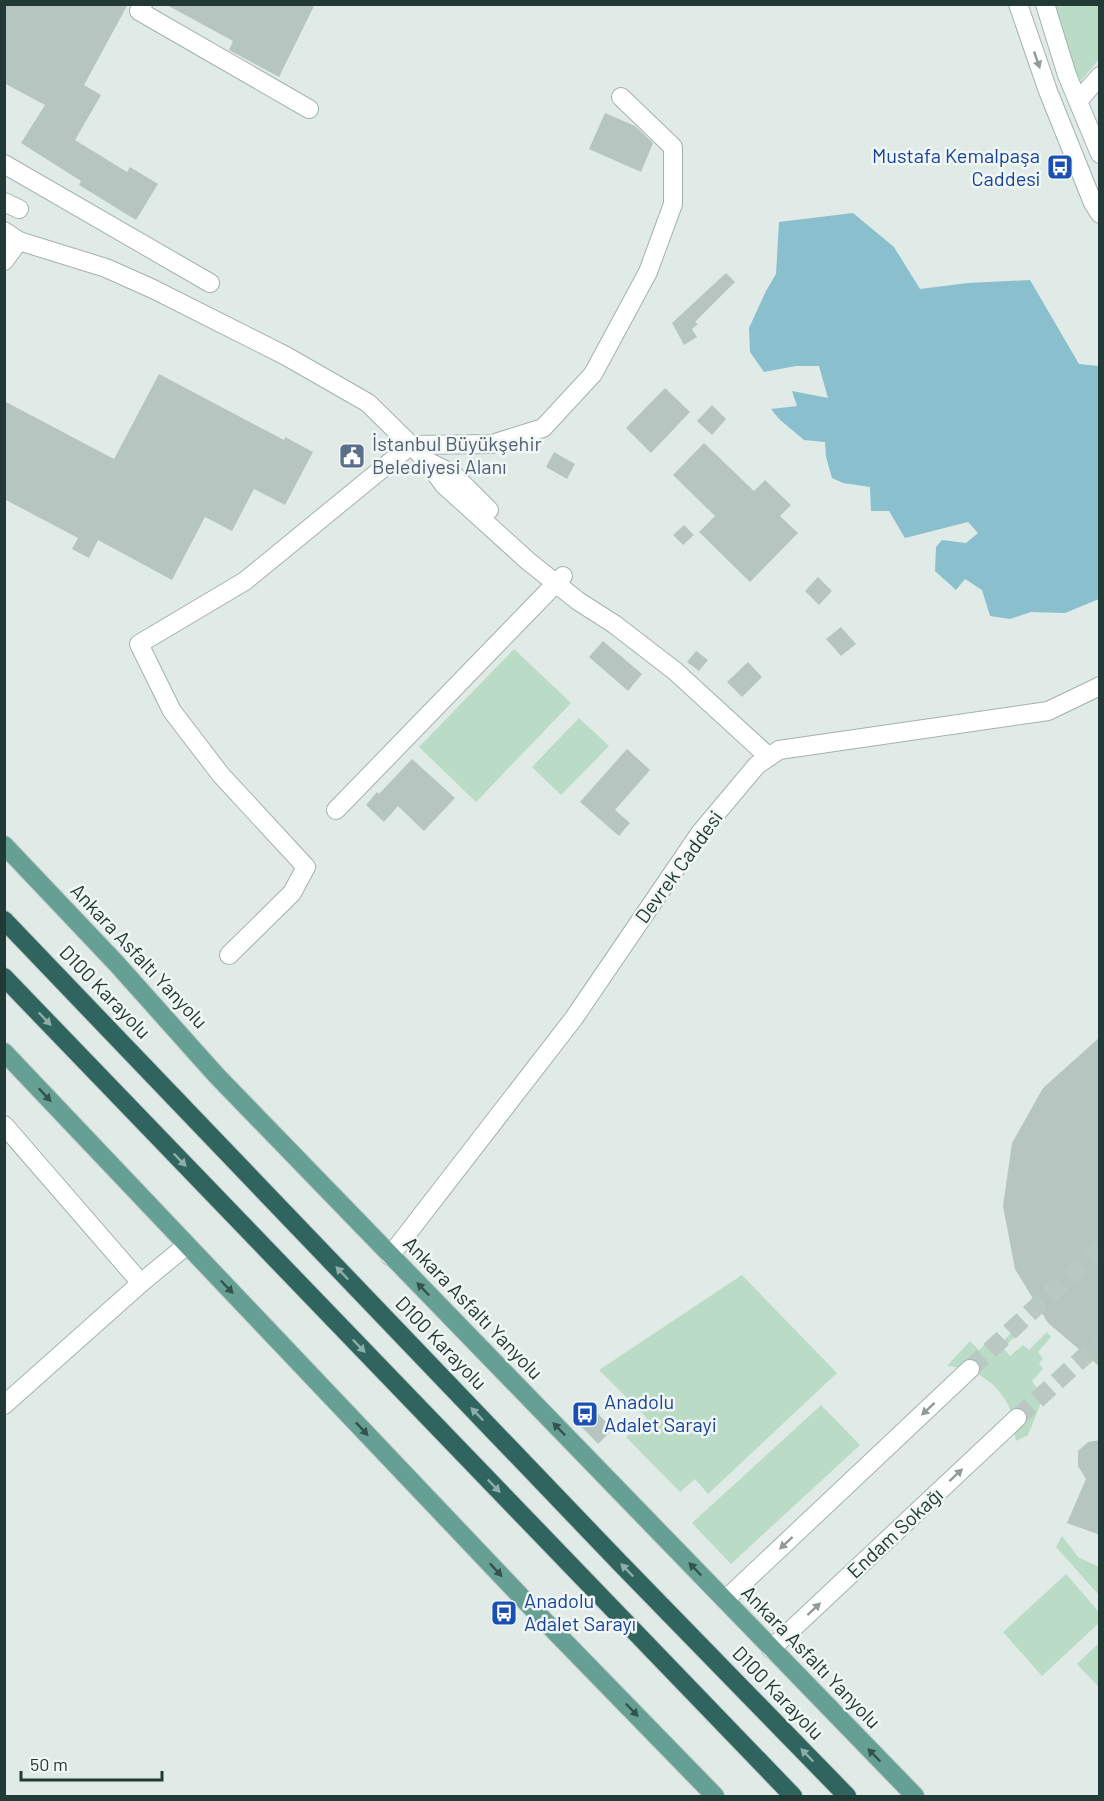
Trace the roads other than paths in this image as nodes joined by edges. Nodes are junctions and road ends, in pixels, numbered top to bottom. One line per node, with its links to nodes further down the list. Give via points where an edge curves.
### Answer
1 (143, 4): 7 (street, via 140,11)
2 (1018, 4): 10 (street, one-way to 10, via 1048,91)
3 (1045, 4): 6 (street)
4 (1100, 76): 6 (street)
5 (621, 97): 14 (street, via 673,147 673,204 648,272 593,374 543,428 492,444)
6 (1078, 101): 8 (street)
7 (309, 110)
8 (1100, 154)
9 (4, 164): 13 (street)
10 (1100, 214)
11 (9, 238): 12 (street); 14 (street, via 106,268 286,356 368,403)
12 (4, 261)
13 (210, 283)
14 (411, 445): 15 (street, via 425,459 453,474); 21 (street, via 245,581 139,645 172,711 221,775 306,867 292,892)
15 (560, 579): 17 (street, via 601,607 614,624 675,670); 18 (street)
16 (1100, 686): 17 (street, Devrek Caddesi, via 1048,711 779,750)
17 (769, 757): 26 (street, Devrek Caddesi, via 757,765 699,833 574,1018)
18 (336, 810)
19 (4, 845): 26 (main road, Ankara Asfaltı Yanyolu)
20 (4, 920): 35 (highway, D100 Karayolu, one-way to 20)
21 (229, 955)
22 (4, 977): 34 (highway, one-way to 34)
23 (4, 1052): 25 (main road, one-way to 25)
24 (4, 1125): 27 (street)
25 (187, 1245): 27 (street); 33 (main road, one-way to 33)
26 (390, 1256): 31 (main road, Ankara Asfaltı Yanyolu, one-way to 26)
27 (141, 1283): 29 (street)
28 (970, 1369): 31 (street, one-way to 31)
29 (4, 1405)
30 (1017, 1418): 32 (street, Endam Sokağı, one-way to 30)
31 (725, 1600): 32 (main road, Ankara Asfaltı Yanyolu)
32 (771, 1649): 36 (main road, Ankara Asfaltı Yanyolu, one-way to 32)
33 (715, 1797)
34 (792, 1797)
35 (847, 1797)
36 (915, 1797)

